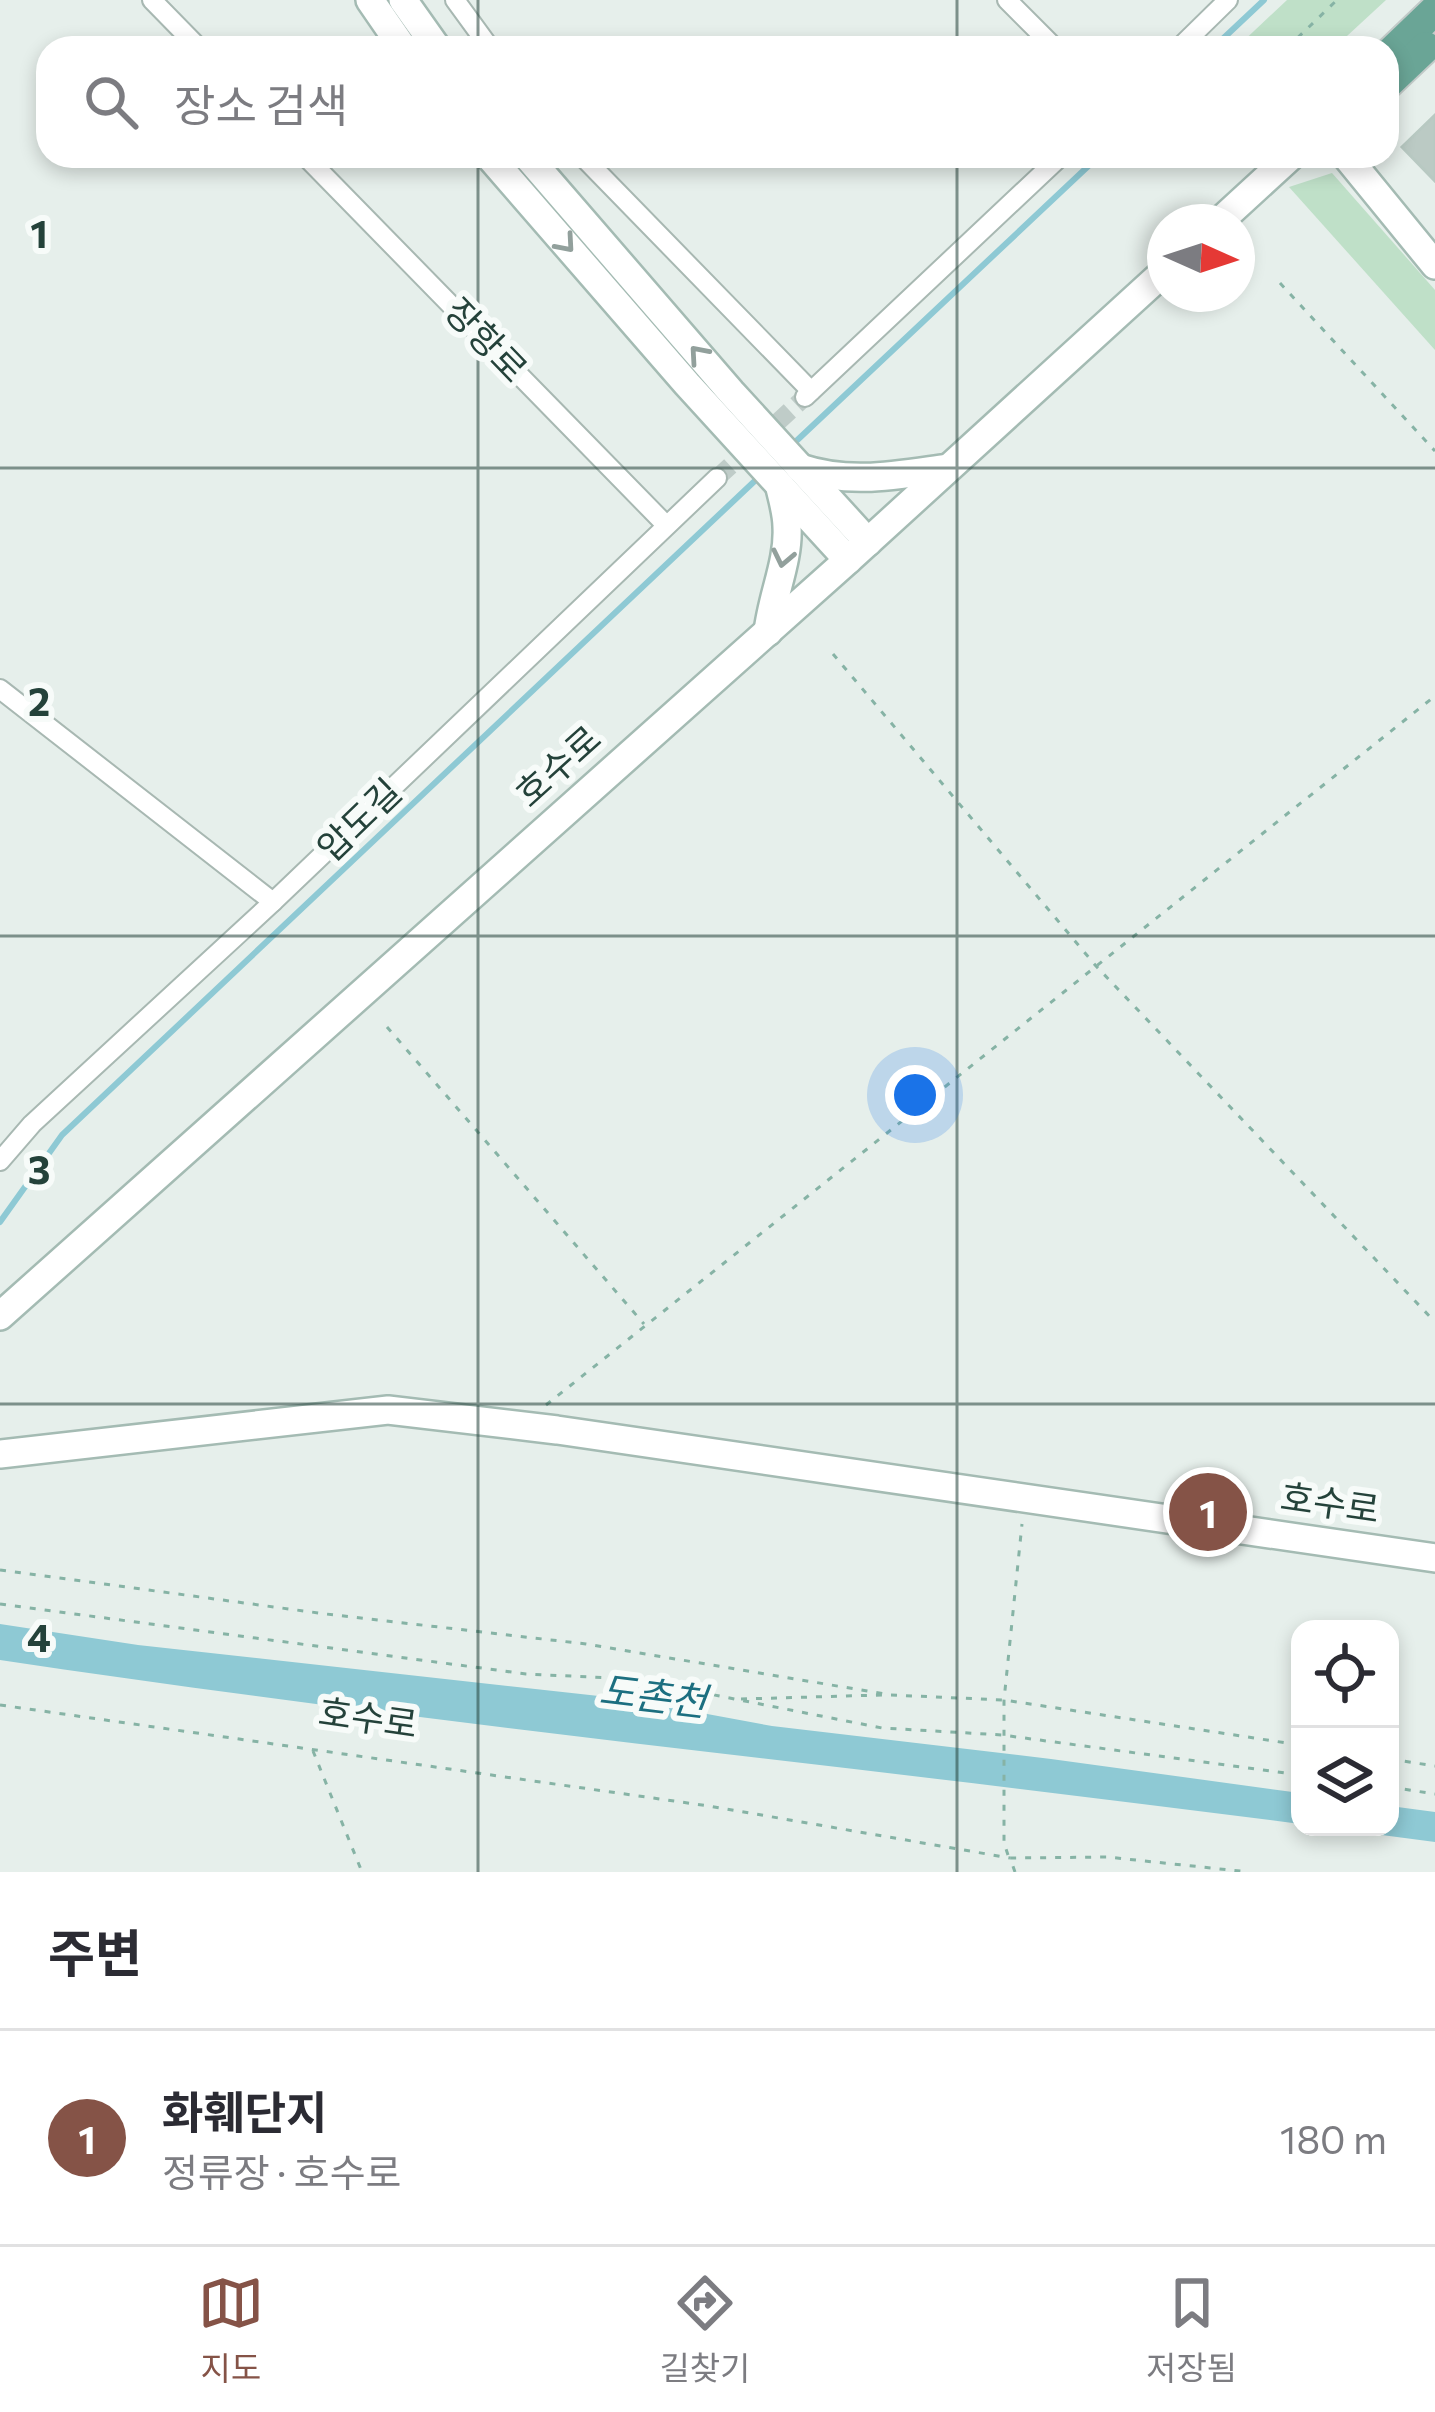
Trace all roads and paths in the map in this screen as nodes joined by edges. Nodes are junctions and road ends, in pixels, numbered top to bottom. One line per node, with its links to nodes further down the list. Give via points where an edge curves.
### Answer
1 (152, 0): 10 (street)
2 (370, 0): 11 (main road)
3 (403, 0): 12 (main road)
4 (454, 0): 9 (street)
5 (1007, 0): 15 (street)
6 (1228, 0): 16 (street)
7 (1337, 0): 17 (path)
8 (1435, 10): 19 (main road)
9 (475, 29): 13 (street); 14 (street)
10 (187, 36)
11 (396, 36)
12 (428, 36)
13 (464, 36)
14 (481, 36)
15 (1043, 36)
16 (1190, 36)
17 (1300, 36)
18 (1435, 39): 20 (main road)
19 (1399, 44)
20 (1399, 73)
21 (318, 168): 36 (street, 장항로)
22 (500, 168): 33 (main road, one-way to 33)
23 (536, 168): 33 (main road, one-way to 23)
24 (593, 168): 25 (street, via 808,394)
25 (1048, 168)
26 (1278, 168): 28 (main road)
27 (1356, 168): 29 (main road)
28 (1239, 204)
29 (1435, 266)
30 (1280, 283): 32 (path)
31 (1147, 287): 34 (main road, 호수로)
32 (1435, 451)
33 (779, 465): 34 (main road, via 861,479); 37 (main road); 38 (main road, one-way to 38, via 787,545)
34 (949, 468): 37 (main road, 호수로)
35 (717, 478): 36 (street, 압도길)
36 (667, 525): 42 (street, 압도길)
37 (858, 551): 38 (main road, 호수로)
38 (768, 632): 46 (main road, 호수로)
39 (833, 653): 43 (path)
40 (0, 688): 42 (street)
41 (1435, 696): 43 (path)
42 (273, 902): 45 (street, 압도길)
43 (1096, 966): 47 (path); 48 (path)
44 (387, 1027): 48 (path)
45 (0, 1161)
46 (0, 1316)
47 (1435, 1322)
48 (645, 1325): 49 (path)
49 (521, 1425): 50 (main road, 호수로, via 388,1410); 51 (main road, 호수로)
50 (0, 1454)
51 (1025, 1498): 52 (main road, 호수로); 57 (path)
52 (1435, 1558)
53 (0, 1570): 55 (path, via 586,1644)
54 (0, 1604): 56 (path, via 526,1674 633,1679)
55 (891, 1695): 56 (path); 57 (path)
56 (733, 1700): 59 (path, via 883,1728)
57 (1004, 1700): 59 (path); 60 (path)
58 (0, 1706): 61 (path, 호수로)
59 (1002, 1738): 64 (path); 67 (path)
60 (1291, 1744)
61 (312, 1750): 67 (path, 호수로); 68 (path)
62 (1399, 1760): 63 (path)
63 (1435, 1766)
64 (1291, 1774)
65 (1399, 1788): 66 (path)
66 (1435, 1794)
67 (1010, 1858): 69 (path); 70 (path, 호수로, via 1107,1856)
68 (362, 1872)
69 (1015, 1872)
70 (1250, 1872)

